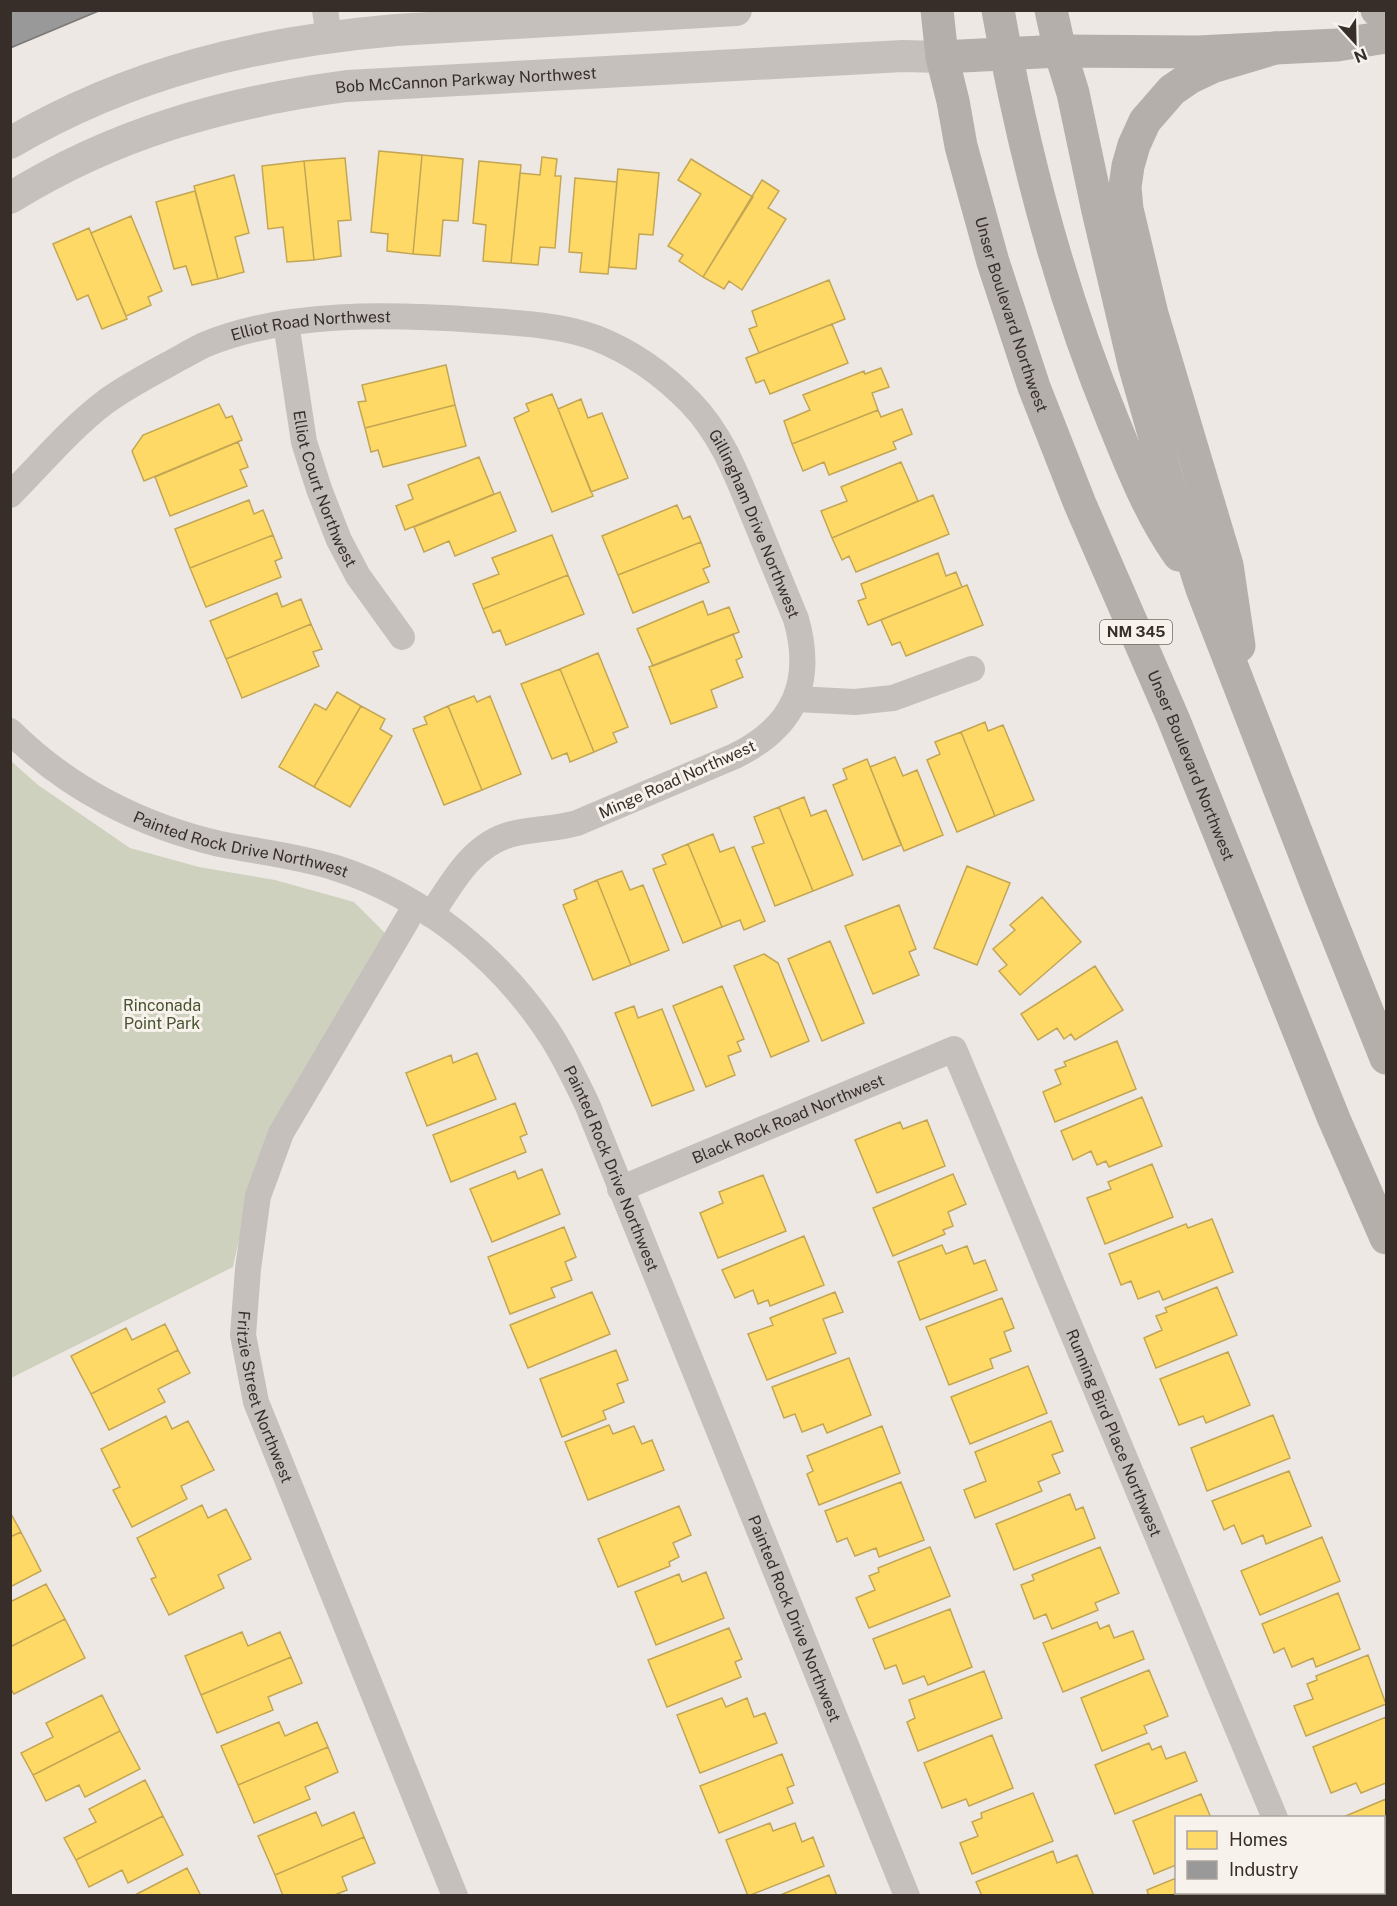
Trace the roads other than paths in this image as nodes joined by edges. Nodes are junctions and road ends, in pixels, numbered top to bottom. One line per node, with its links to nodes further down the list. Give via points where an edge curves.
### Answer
1 (736, 10): 7 (street, via 396,30)
2 (937, 10): 12 (main road, Unser Boulevard Northwest / NM 345)
3 (998, 10): 11 (main road)
4 (1052, 10): 10 (main road)
5 (1377, 10): 6 (main road)
6 (1386, 12)
7 (327, 23): 13 (street); 14 (street, via 286,42 180,69 128,87)
8 (1386, 37): 9 (main road, via 1337,45)
9 (1275, 48): 10 (main road); 23 (main road, via 1212,68 1172,90 1145,121 1134,145 1125,187 1152,314 1227,565)
10 (1060, 51): 11 (main road); 19 (main road, via 1134,364)
11 (1006, 54): 12 (main road); 19 (main road, via 1053,253 1099,388 1160,528)
12 (942, 57): 13 (street, Bob McCannon Parkway Northwest); 29 (main road, Unser Boulevard Northwest / NM 345, via 993,262 1034,387)
13 (337, 87): 15 (street, Bob McCannon Parkway Northwest, via 183,119 82,159)
14 (10, 143)
15 (10, 198)
16 (286, 323): 17 (street, Elliot Road Northwest, via 360,317 435,317 568,330 622,350); 18 (street, Elliot Road Northwest, via 243,331 203,346 104,403); 20 (street, Elliot Court Northwest, via 304,442 319,489 354,568)
17 (656, 372): 22 (street, Gillingham Drive Northwest, via 693,405 713,430 738,478 802,638 803,669)
18 (10, 495)
19 (1202, 589): 23 (main road)
20 (402, 637)
21 (972, 669): 22 (street, via 892,698 855,702)
22 (796, 699): 25 (street, Minge Road Northwest, via 771,734 735,756 577,823 511,834 494,841 470,859)
23 (1247, 702): 27 (main road)
24 (10, 731): 25 (street, Painted Rock Drive Northwest, via 86,790 151,823 222,844 338,868)
25 (423, 910): 28 (street, Painted Rock Drive Northwest, via 477,950 530,1005 571,1070); 31 (street, Fritzie Street Northwest, via 281,1133 258,1196 243,1335 256,1402)
26 (954, 1049): 28 (street, Black Rock Road Northwest); 30 (street, Running Bird Place Northwest)
27 (1386, 1058)
28 (620, 1189): 32 (street, Painted Rock Drive Northwest)
29 (1386, 1238)
30 (1274, 1816)
31 (455, 1896)
32 (907, 1896)

